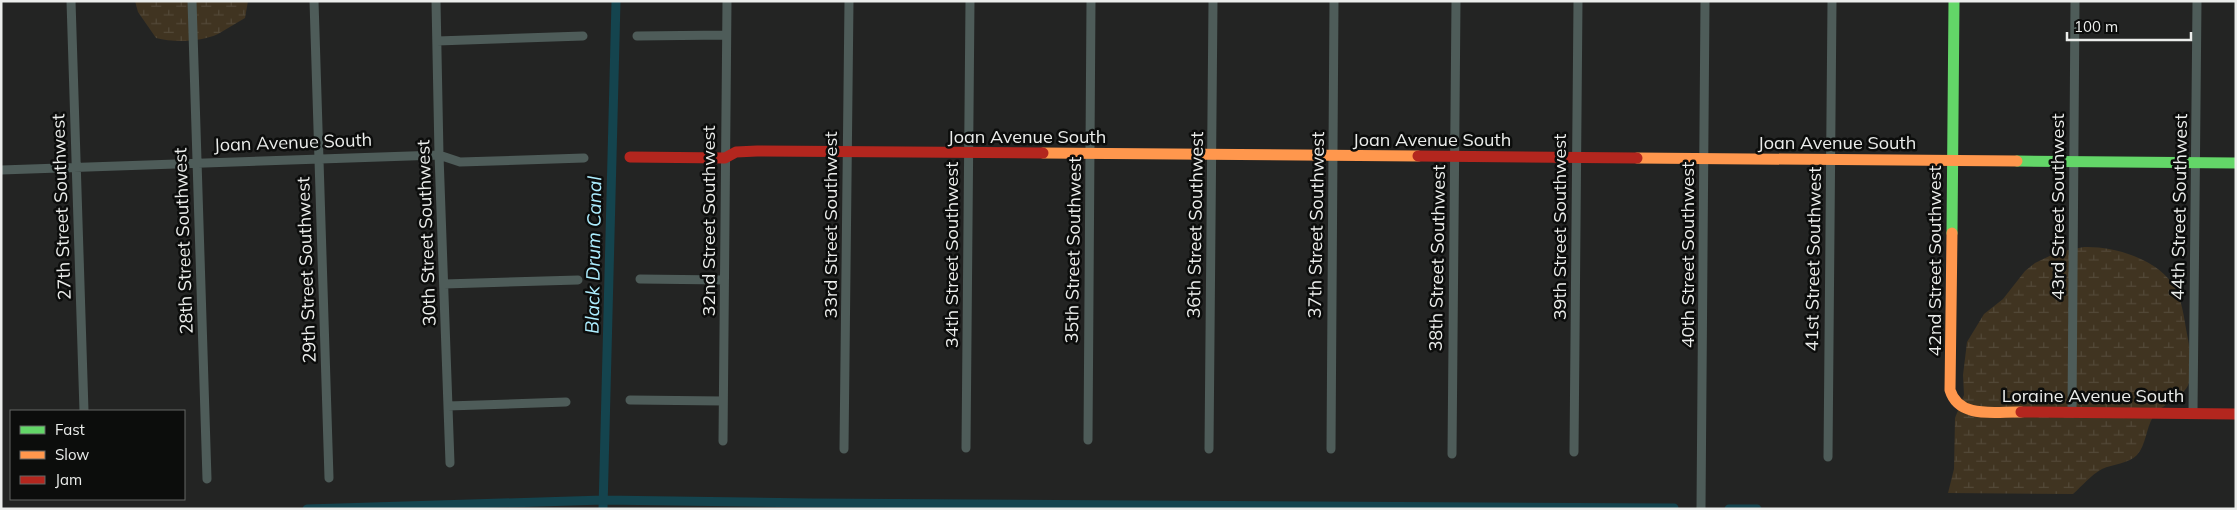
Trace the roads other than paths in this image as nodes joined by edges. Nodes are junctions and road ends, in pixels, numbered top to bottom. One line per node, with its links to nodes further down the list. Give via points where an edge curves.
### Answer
1 (71, 1): 41 (street, 27th Street Southwest)
2 (192, 1): 39 (street, 28th Street Southwest)
3 (314, 1): 33 (street, 29th Street Southwest)
4 (436, 1): 21 (street, 30th Street Southwest)
5 (727, 1): 20 (street, 32nd Street Southwest)
6 (848, 1): 22 (street, 33rd Street Southwest)
7 (970, 1): 23 (street, 34th Street Southwest)
8 (1091, 1): 24 (street, 35th Street Southwest)
9 (1213, 1): 26 (street, 36th Street Southwest)
10 (1334, 1): 27 (street, 37th Street Southwest)
11 (1456, 1): 28 (street, 38th Street Southwest)
12 (1578, 1): 30 (street, 39th Street Southwest)
13 (1705, 1): 34 (street, 40th Street Southwest)
14 (1832, 1): 35 (street, 41st Street Southwest)
15 (1954, 1): 36 (street, 42nd Street Southwest)
16 (2076, 1): 37 (street, 43rd Street Southwest)
17 (2197, 1): 38 (street, 44th Street Southwest)
18 (583, 36): 21 (street)
19 (637, 36): 20 (street)
20 (726, 36): 32 (street, 32nd Street Southwest)
21 (437, 41): 25 (street, 30th Street Southwest)
22 (846, 151): 23 (street, Joan Avenue South); 32 (street, Joan Avenue South, via 750,151 736,152); 59 (street, 33rd Street Southwest)
23 (968, 153): 24 (street, Joan Avenue South); 58 (street, 34th Street Southwest)
24 (1090, 154): 26 (street, Joan Avenue South); 56 (street, 35th Street Southwest)
25 (438, 155): 31 (street, Joan Avenue South, via 460,162); 33 (street, Joan Avenue South); 46 (street, 30th Street Southwest)
26 (1212, 155): 27 (street, Joan Avenue South); 60 (street, 36th Street Southwest)
27 (1333, 155): 28 (street, Joan Avenue South); 61 (street, 37th Street Southwest)
28 (1454, 156): 30 (street, Joan Avenue South); 63 (street, 38th Street Southwest)
29 (630, 157): 32 (street, Joan Avenue South)
30 (1576, 157): 34 (street, Joan Avenue South); 62 (street, 39th Street Southwest)
31 (584, 158)
32 (725, 158): 45 (street, 32nd Street Southwest)
33 (319, 159): 39 (street, Joan Avenue South); 66 (street, 29th Street Southwest)
34 (1704, 159): 35 (street, Joan Avenue South); 68 (street, 40th Street Southwest)
35 (1831, 160): 36 (street, Joan Avenue South); 64 (street, 41st Street Southwest)
36 (1952, 161): 37 (street, Joan Avenue South); 49 (street, 42nd Street Southwest, via 1950,390)
37 (2074, 162): 38 (street, Joan Avenue South); 53 (street, 43rd Street Southwest)
38 (2195, 162): 40 (street, Joan Avenue South); 54 (street, 44th Street Southwest)
39 (197, 163): 41 (street, Joan Avenue South); 67 (street, 28th Street Southwest)
40 (2236, 163)
41 (75, 167): 42 (street, Joan Avenue South); 52 (street, 27th Street Southwest)
42 (1, 170)
43 (640, 279): 45 (street)
44 (578, 280): 46 (street)
45 (724, 280): 48 (street, 32nd Street Southwest)
46 (444, 284): 51 (street, 30th Street Southwest)
47 (630, 400): 48 (street)
48 (723, 401): 57 (street, 32nd Street Southwest)
49 (1953, 401): 53 (street, Loraine Avenue South, via 1969,411)
50 (566, 402): 51 (street)
51 (448, 406): 65 (street, 30th Street Southwest)
52 (84, 410)
53 (2072, 413): 54 (street, Loraine Avenue South)
54 (2193, 413): 55 (street, Loraine Avenue South)
55 (2236, 414)
56 (1088, 440)
57 (723, 441)
58 (966, 448)
59 (844, 449)
60 (1210, 449)
61 (1331, 449)
62 (1574, 452)
63 (1452, 454)
64 (1828, 457)
65 (450, 463)
66 (329, 478)
67 (207, 479)
68 (1701, 509)

